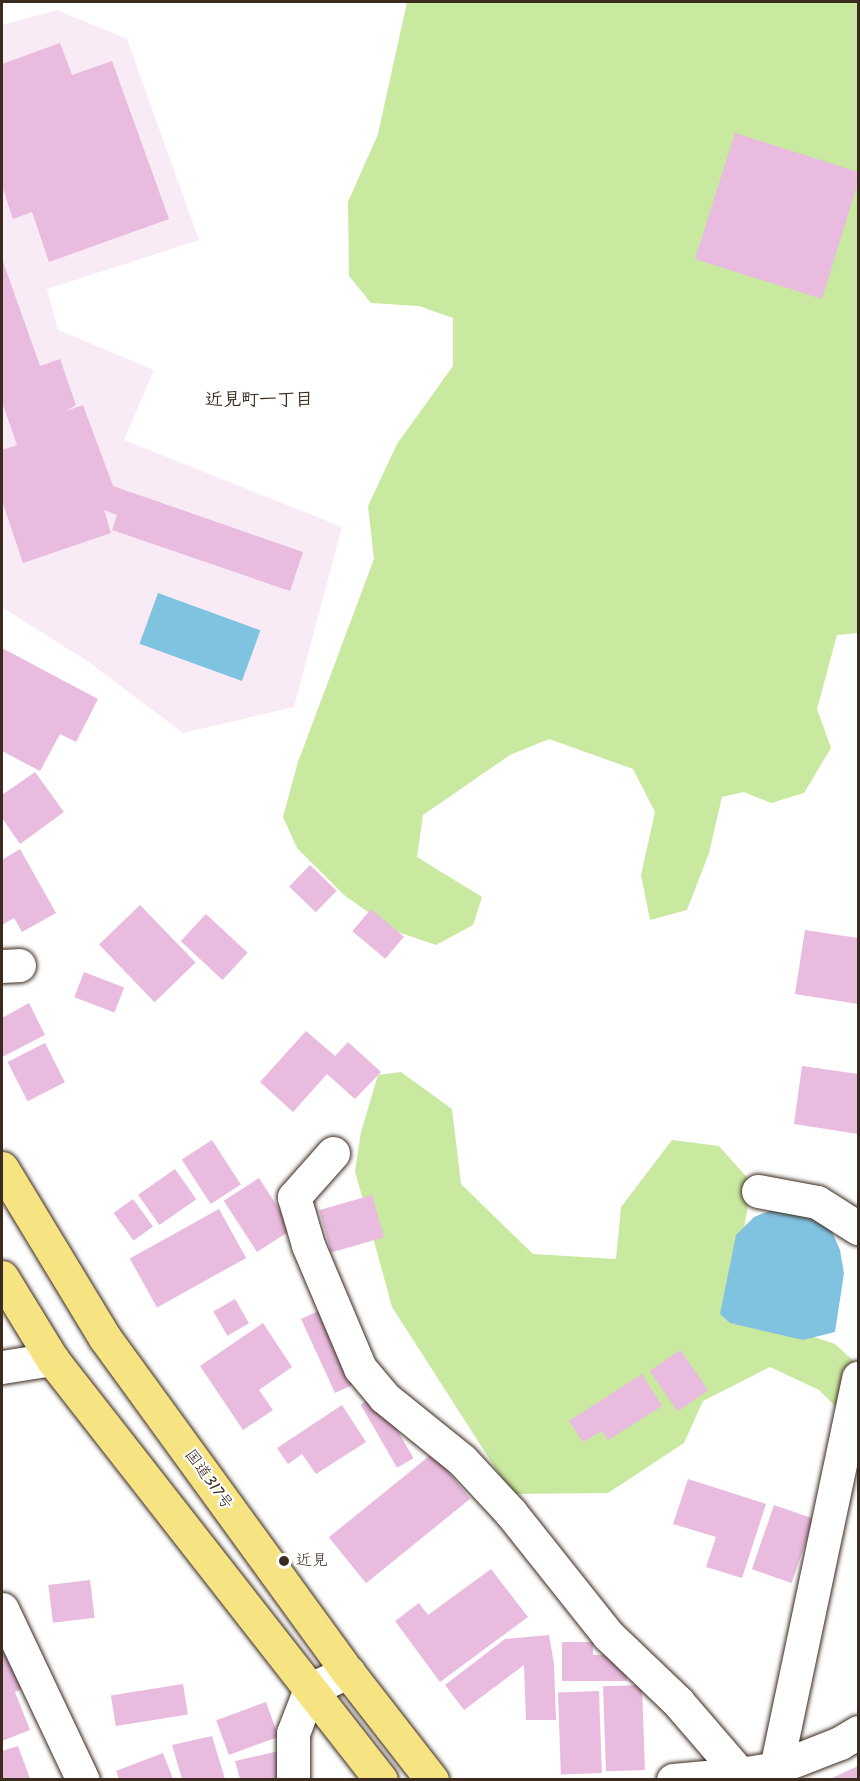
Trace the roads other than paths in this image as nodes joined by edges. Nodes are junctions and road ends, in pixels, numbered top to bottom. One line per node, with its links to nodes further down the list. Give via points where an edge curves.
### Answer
1 (333, 1153): 14 (street, via 294,1197 308,1245 360,1368 384,1397 462,1460 511,1513 608,1635 678,1702)
2 (2, 1168): 10 (highway, 国道317号, via 105,1338)
3 (758, 1191): 4 (street, via 817,1202)
4 (858, 1228)
5 (2, 1277): 6 (highway)
6 (52, 1359): 7 (street); 11 (highway)
7 (2, 1367)
8 (858, 1378): 13 (street)
9 (2, 1609): 15 (street)
10 (348, 1672): 11 (street); 18 (highway, 国道317号)
11 (310, 1689): 16 (street, via 293,1733); 17 (highway)
12 (858, 1732): 13 (street)
13 (793, 1769): 14 (street)
14 (740, 1774): 19 (street)
15 (83, 1779)
16 (293, 1779)
17 (381, 1779)
18 (432, 1779)
19 (673, 1779)

